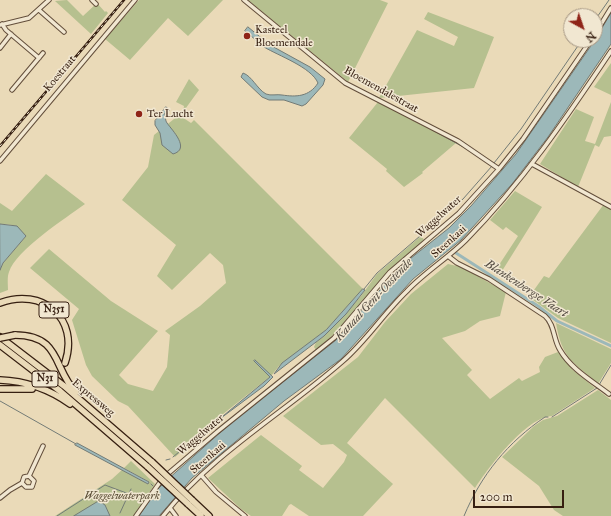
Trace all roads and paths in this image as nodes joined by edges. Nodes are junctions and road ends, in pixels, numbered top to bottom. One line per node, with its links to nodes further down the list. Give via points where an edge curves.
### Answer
1 (49, 0): 7 (street)
2 (92, 0): 5 (street)
3 (134, 0): 18 (street, Koestraat)
4 (244, 0): 20 (street, Bloemendalestraat, via 345,83 458,142)
5 (96, 4)
6 (611, 8): 8 (street)
7 (39, 10): 9 (street, via 24,20); 10 (street)
8 (603, 21)
9 (1, 24): 11 (street)
10 (64, 32)
11 (11, 34): 12 (street); 16 (street)
12 (0, 48)
13 (585, 48): 20 (street, Waggelwater)
14 (611, 51): 19 (street, Steenkaai)
15 (43, 53): 16 (street)
16 (39, 58): 17 (street)
17 (12, 90)
18 (0, 160)
19 (532, 164): 21 (street); 22 (street, Steenkaai, via 487,218)
20 (499, 168): 41 (street, Waggelwater, via 459,213 390,272 334,338 170,472 157,485)
21 (611, 206)
22 (448, 256): 30 (street, via 489,279 545,316 551,324 558,347 566,358); 35 (street, Steenkaai, via 410,287 342,362)
23 (0, 303): 26 (highway, N351, via 16,298 33,299 54,310 64,322 68,336)
24 (0, 337): 31 (highway, Expressweg / N31); 31 (highway, bridge, via 15,335 36,339 48,347 56,356 69,385)
25 (0, 345): 32 (highway, Expressweg / N31)
26 (65, 363)
27 (0, 380): 32 (highway, via 24,383 46,390)
28 (0, 389): 29 (highway)
29 (32, 390)
30 (609, 394)
31 (87, 406): 34 (highway, Expressweg / N31)
32 (89, 415): 34 (highway, Expressweg / N31)
33 (43, 446): 36 (street)
34 (150, 464): 39 (highway, N31, bridge)
35 (201, 475): 40 (street, Steenkaai); 46 (street, via 216,492)
36 (29, 476): 37 (street, via 24,477); 37 (street, via 34,481 32,487 26,488)
37 (22, 483): 38 (street)
38 (0, 498)
39 (190, 502): 44 (highway, N31); 45 (highway, N31)
40 (170, 508): 42 (street, Steenkaai); 43 (street)
41 (136, 516)
42 (163, 516)
43 (176, 516)
44 (201, 516)
45 (209, 516)
46 (246, 516)

